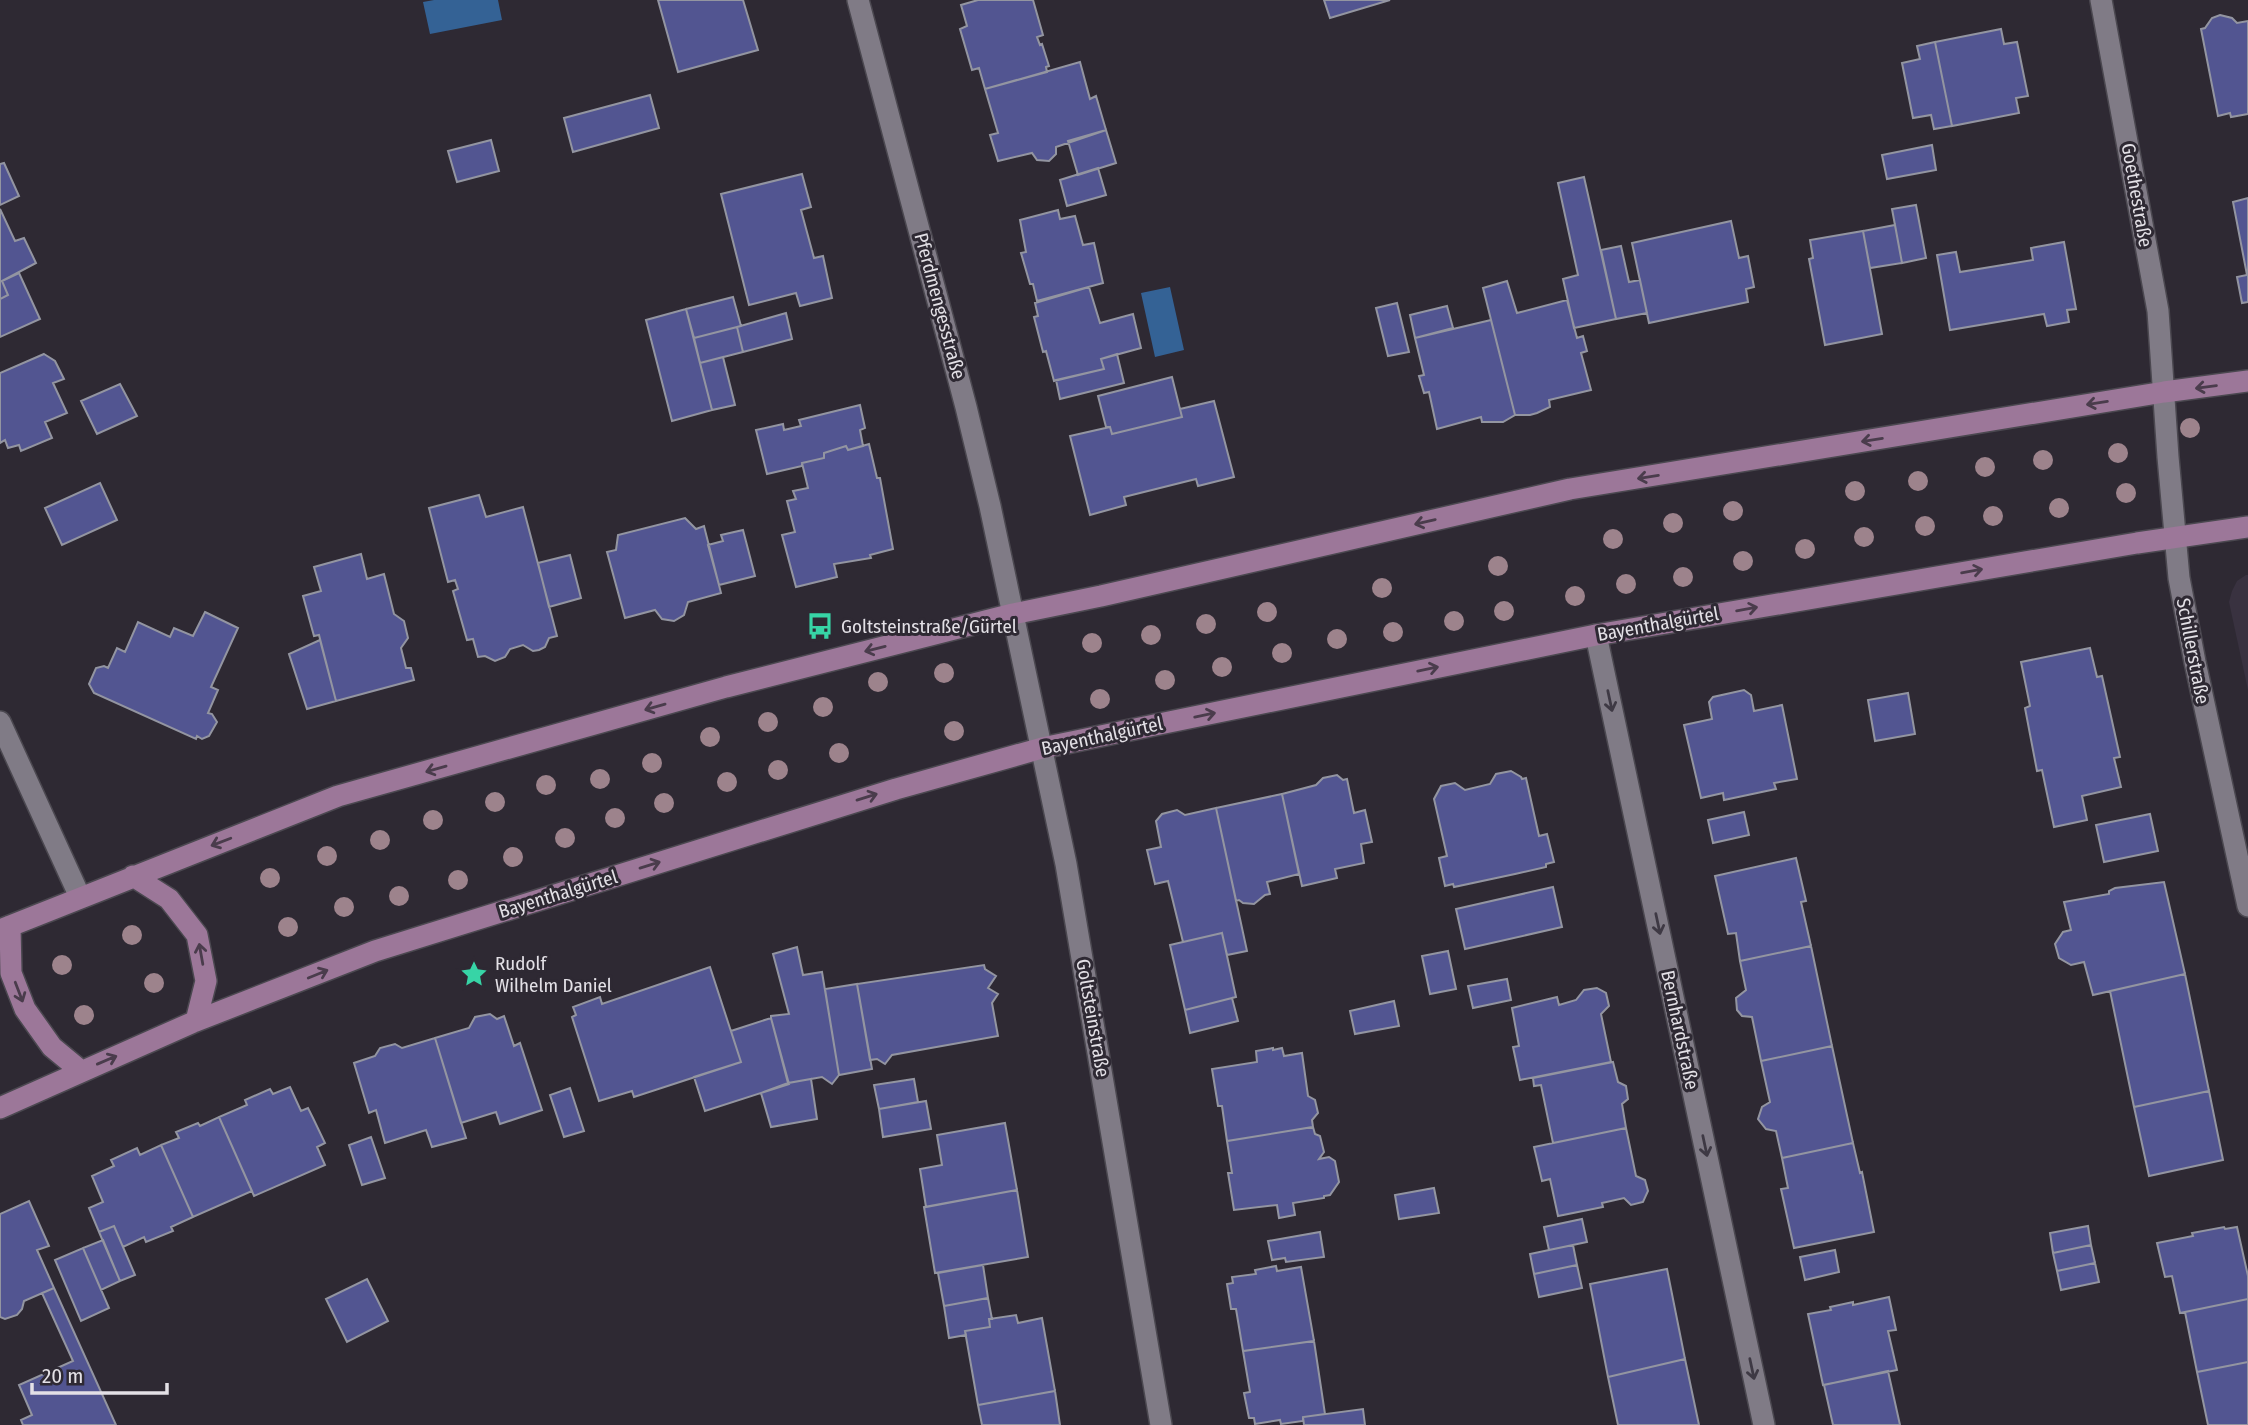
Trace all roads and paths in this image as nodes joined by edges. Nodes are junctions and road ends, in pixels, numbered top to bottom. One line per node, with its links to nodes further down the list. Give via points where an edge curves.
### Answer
1 (858, 0): 7 (street, Pferdmengesstraße, via 966,407)
2 (2101, 0): 4 (street, Goethestraße, via 2158,311)
3 (2248, 382): 4 (main road, one-way to 4)
4 (2164, 392): 6 (street, Schillerstraße); 7 (main road, one-way to 7, via 1570,489)
5 (2248, 527): 6 (main road, Bayenthalgürtel)
6 (2174, 537): 8 (main road, Bayenthalgürtel, one-way to 6); 13 (street, Schillerstraße, via 2192,650)
7 (1013, 614): 10 (street, Goltsteinstraße); 11 (main road, one-way to 11, via 726,687 338,796)
8 (1596, 635): 10 (main road, Bayenthalgürtel, one-way to 8); 19 (street, Bernhardstraße, one-way to 19)
9 (0, 722): 12 (street)
10 (1042, 748): 15 (main road, Bayenthalgürtel, one-way to 10, via 374,951); 18 (street, Goltsteinstraße, via 1066,864)
11 (133, 876): 12 (main road); 15 (main road, one-way to 11, via 205,981 197,935 169,898)
12 (80, 897): 14 (main road)
13 (2248, 905)
14 (5, 928): 16 (main road, one-way to 16, via 11,973 25,1009 52,1047)
15 (197, 1021): 16 (main road, Bayenthalgürtel, one-way to 15)
16 (81, 1071): 17 (main road, Bayenthalgürtel)
17 (0, 1108)
18 (1161, 1425)
19 (1764, 1425)

